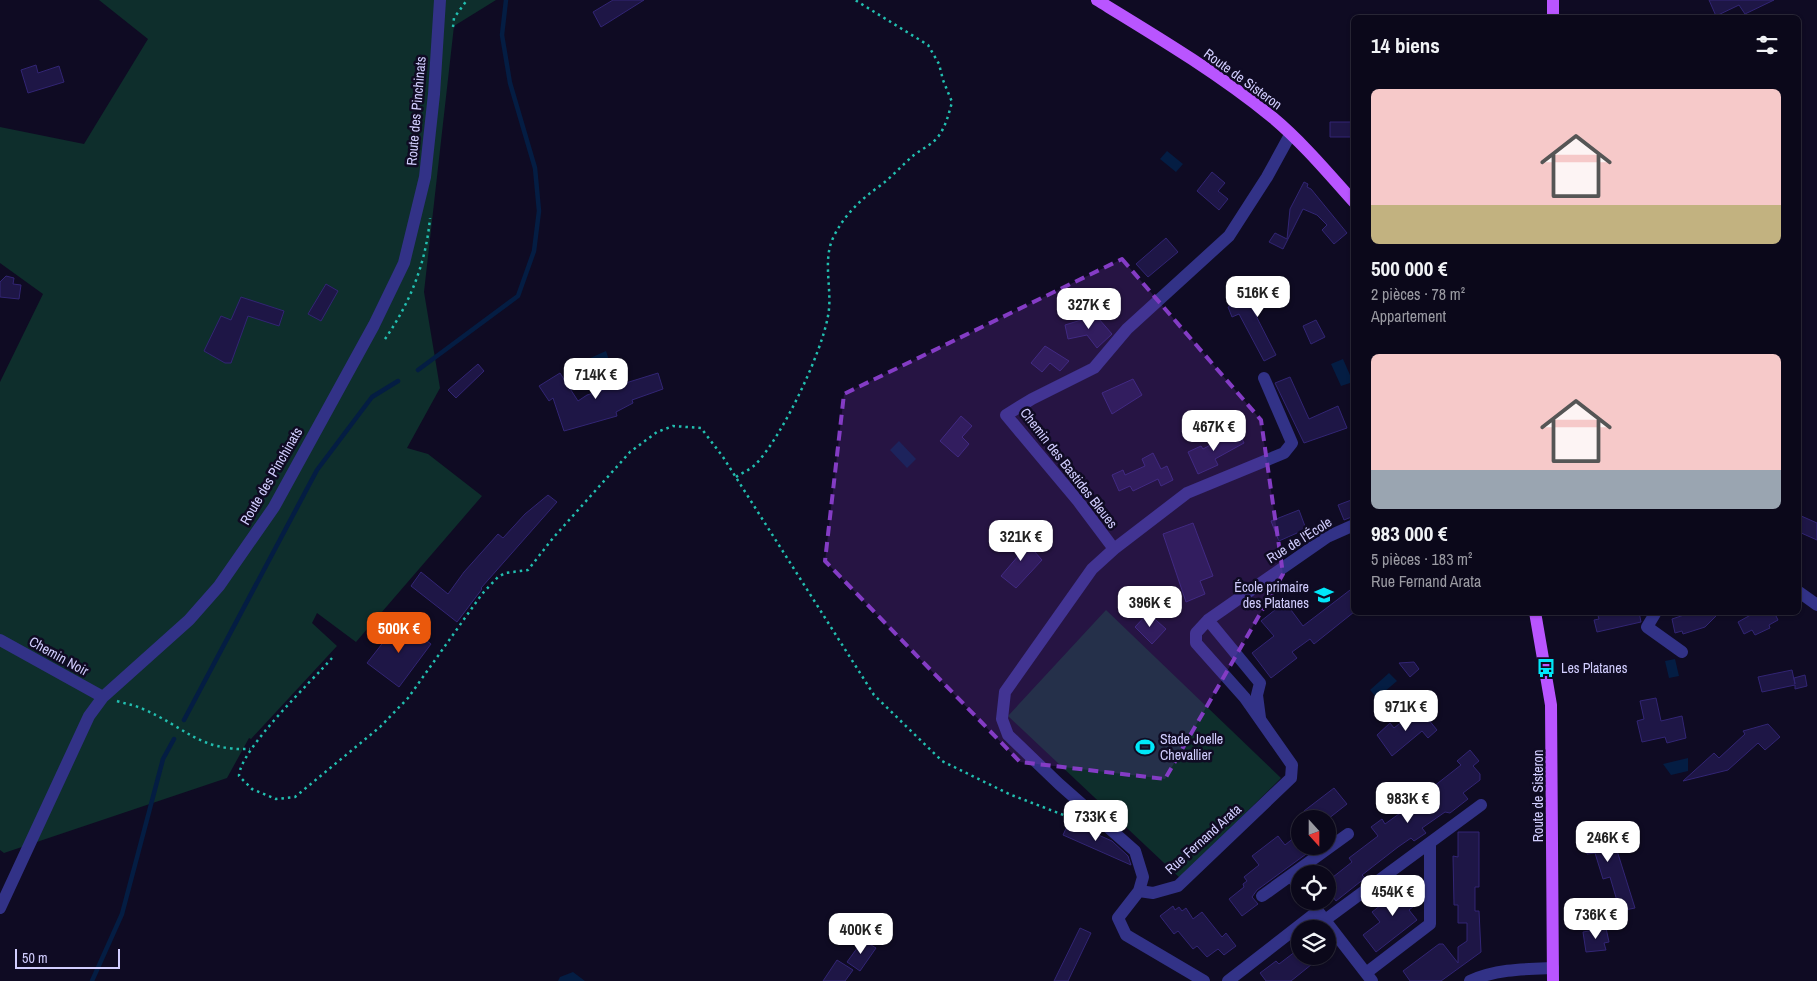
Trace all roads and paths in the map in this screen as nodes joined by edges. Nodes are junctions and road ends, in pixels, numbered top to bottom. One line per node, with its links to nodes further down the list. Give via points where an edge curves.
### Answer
1 (440, 0): 21 (street, Route des Pinchinats, via 425,177 404,263 374,325 274,507 218,586 189,620)
2 (854, 0): 9 (path, via 928,45 940,64 942,80 952,102 935,142 925,146 882,185 868,193 842,222 828,253 828,315 809,373 771,443 755,465)
3 (1097, 0): 6 (main road, Route de Sisteron, via 1212,73 1272,117)
4 (1553, 0): 5 (main road)
5 (1553, 15)
6 (1290, 135): 7 (main road, Route de Sisteron); 11 (street, Chemin des Bastides Bleues, via 1229,236 1127,329 1094,368 1006,416)
7 (1351, 199)
8 (1264, 378): 11 (street, via 1292,443 1284,453 1188,493)
9 (735, 477): 23 (path, via 701,428 673,426 657,432 630,452 528,570 498,577 482,594 408,698 380,726 295,797 276,799 252,789 239,776 239,769); 25 (path, via 874,696 906,728 942,761 1009,794)
10 (1351, 526): 16 (street, Rue de l'École, via 1327,537)
11 (1114, 549): 29 (street, Chemin des Bastides Bleues, via 1092,569 1006,692 1002,719 1008,735 1135,851 1142,876)
12 (1801, 593): 13 (street)
13 (1817, 605)
14 (1536, 615): 33 (main road, Route de Sisteron, via 1552,705)
15 (1654, 615): 19 (street, via 1647,627)
16 (1208, 620): 17 (street, Rue de l'École, via 1198,629); 22 (street, via 1260,683 1257,695)
17 (1195, 639): 22 (street, Rue Fernand Arata, via 1245,698)
18 (0, 640): 21 (street, Chemin Noir)
19 (1682, 652)
20 (332, 658): 23 (path)
21 (103, 697): 23 (path, via 143,709 196,739 228,750); 31 (street, Route des Pinchinats, via 89,716)
22 (1260, 722): 29 (street, Rue Fernand Arata, via 1292,765 1291,778 1178,886 1153,893)
23 (250, 749)
24 (1481, 804): 27 (street)
25 (1081, 821)
26 (1348, 834): 28 (street)
27 (1430, 843): 32 (street); 34 (street, via 1430,924)
28 (1290, 876): 30 (street)
29 (1139, 891): 35 (street, via 1118,918 1126,935)
30 (1262, 896)
31 (0, 908)
32 (1318, 911): 34 (street); 36 (street)
33 (1553, 975): 37 (street, via 1513,970)
34 (1369, 977)
35 (1204, 981)
36 (1228, 981)
37 (1470, 981)

